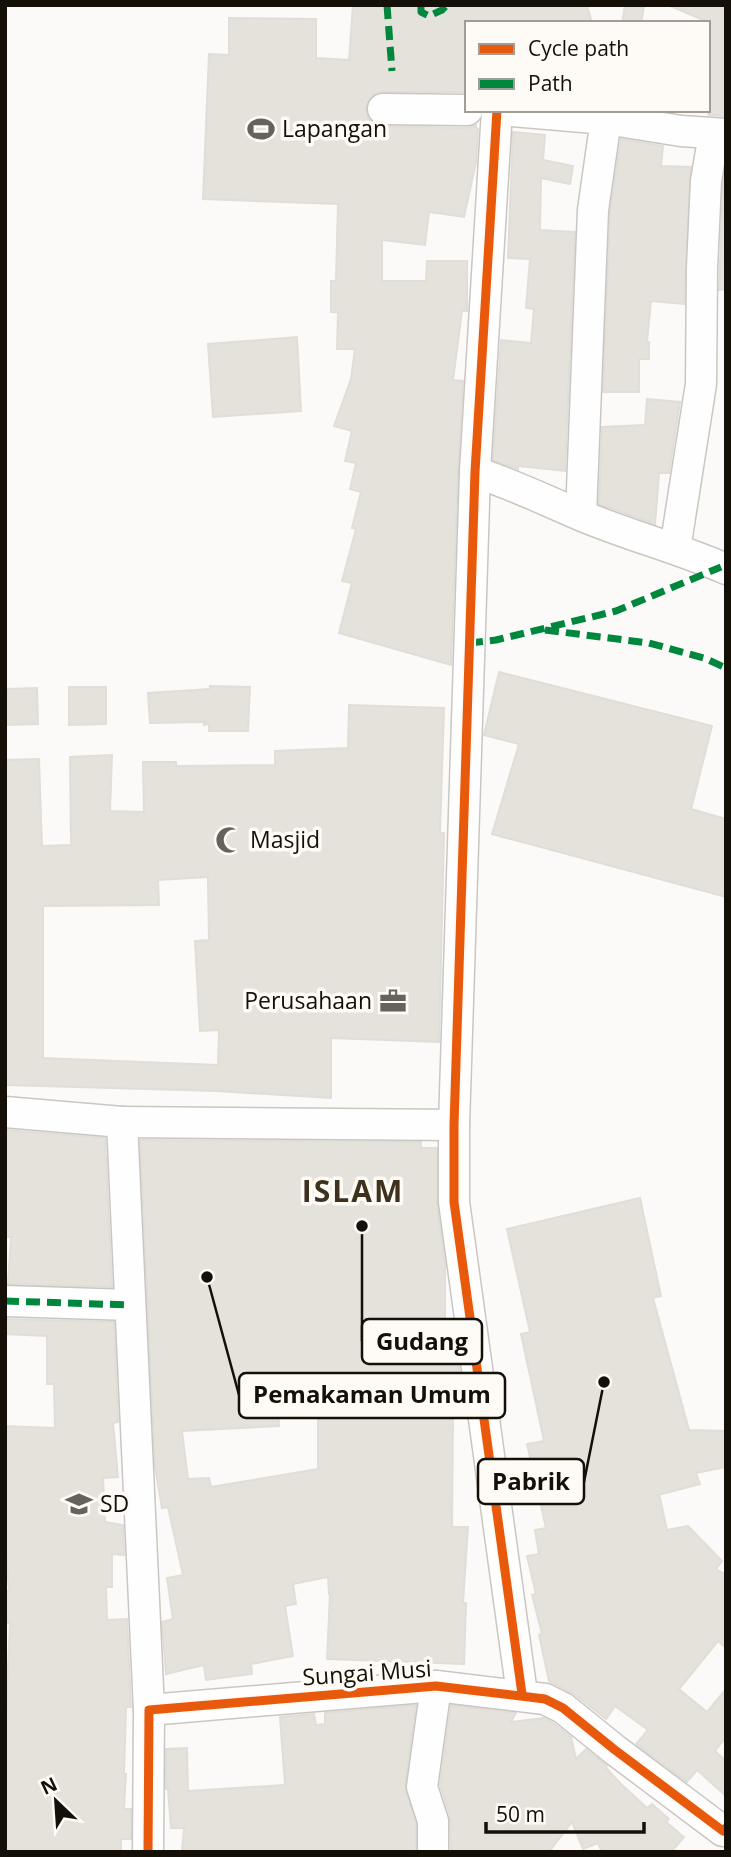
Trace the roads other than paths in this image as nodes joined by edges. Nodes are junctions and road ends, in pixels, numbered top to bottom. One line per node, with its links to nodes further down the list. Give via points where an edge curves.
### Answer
1 (383, 109): 2 (street)
2 (465, 110)
3 (498, 112): 7 (street)
4 (522, 112): 5 (street)
5 (606, 119): 6 (street); 8 (street, via 593,211)
6 (720, 134): 9 (street, via 705,193 701,384)
7 (475, 472): 8 (street, via 514,484); 13 (street)
8 (581, 515): 9 (street)
9 (675, 549): 10 (street)
10 (726, 569)
11 (5, 1112): 12 (street)
12 (122, 1122): 13 (street); 15 (street)
13 (454, 1125): 17 (street, via 454,1202)
14 (5, 1300): 15 (street)
15 (130, 1305): 18 (street)
16 (436, 1686): 17 (street, Sungai Musi); 18 (street, Sungai Musi); 21 (street, via 422,1787 433,1821)
17 (522, 1694): 19 (street, Sungai Musi, via 563,1708)
18 (149, 1710): 20 (street)
19 (718, 1837)
20 (148, 1852)
21 (433, 1852)

